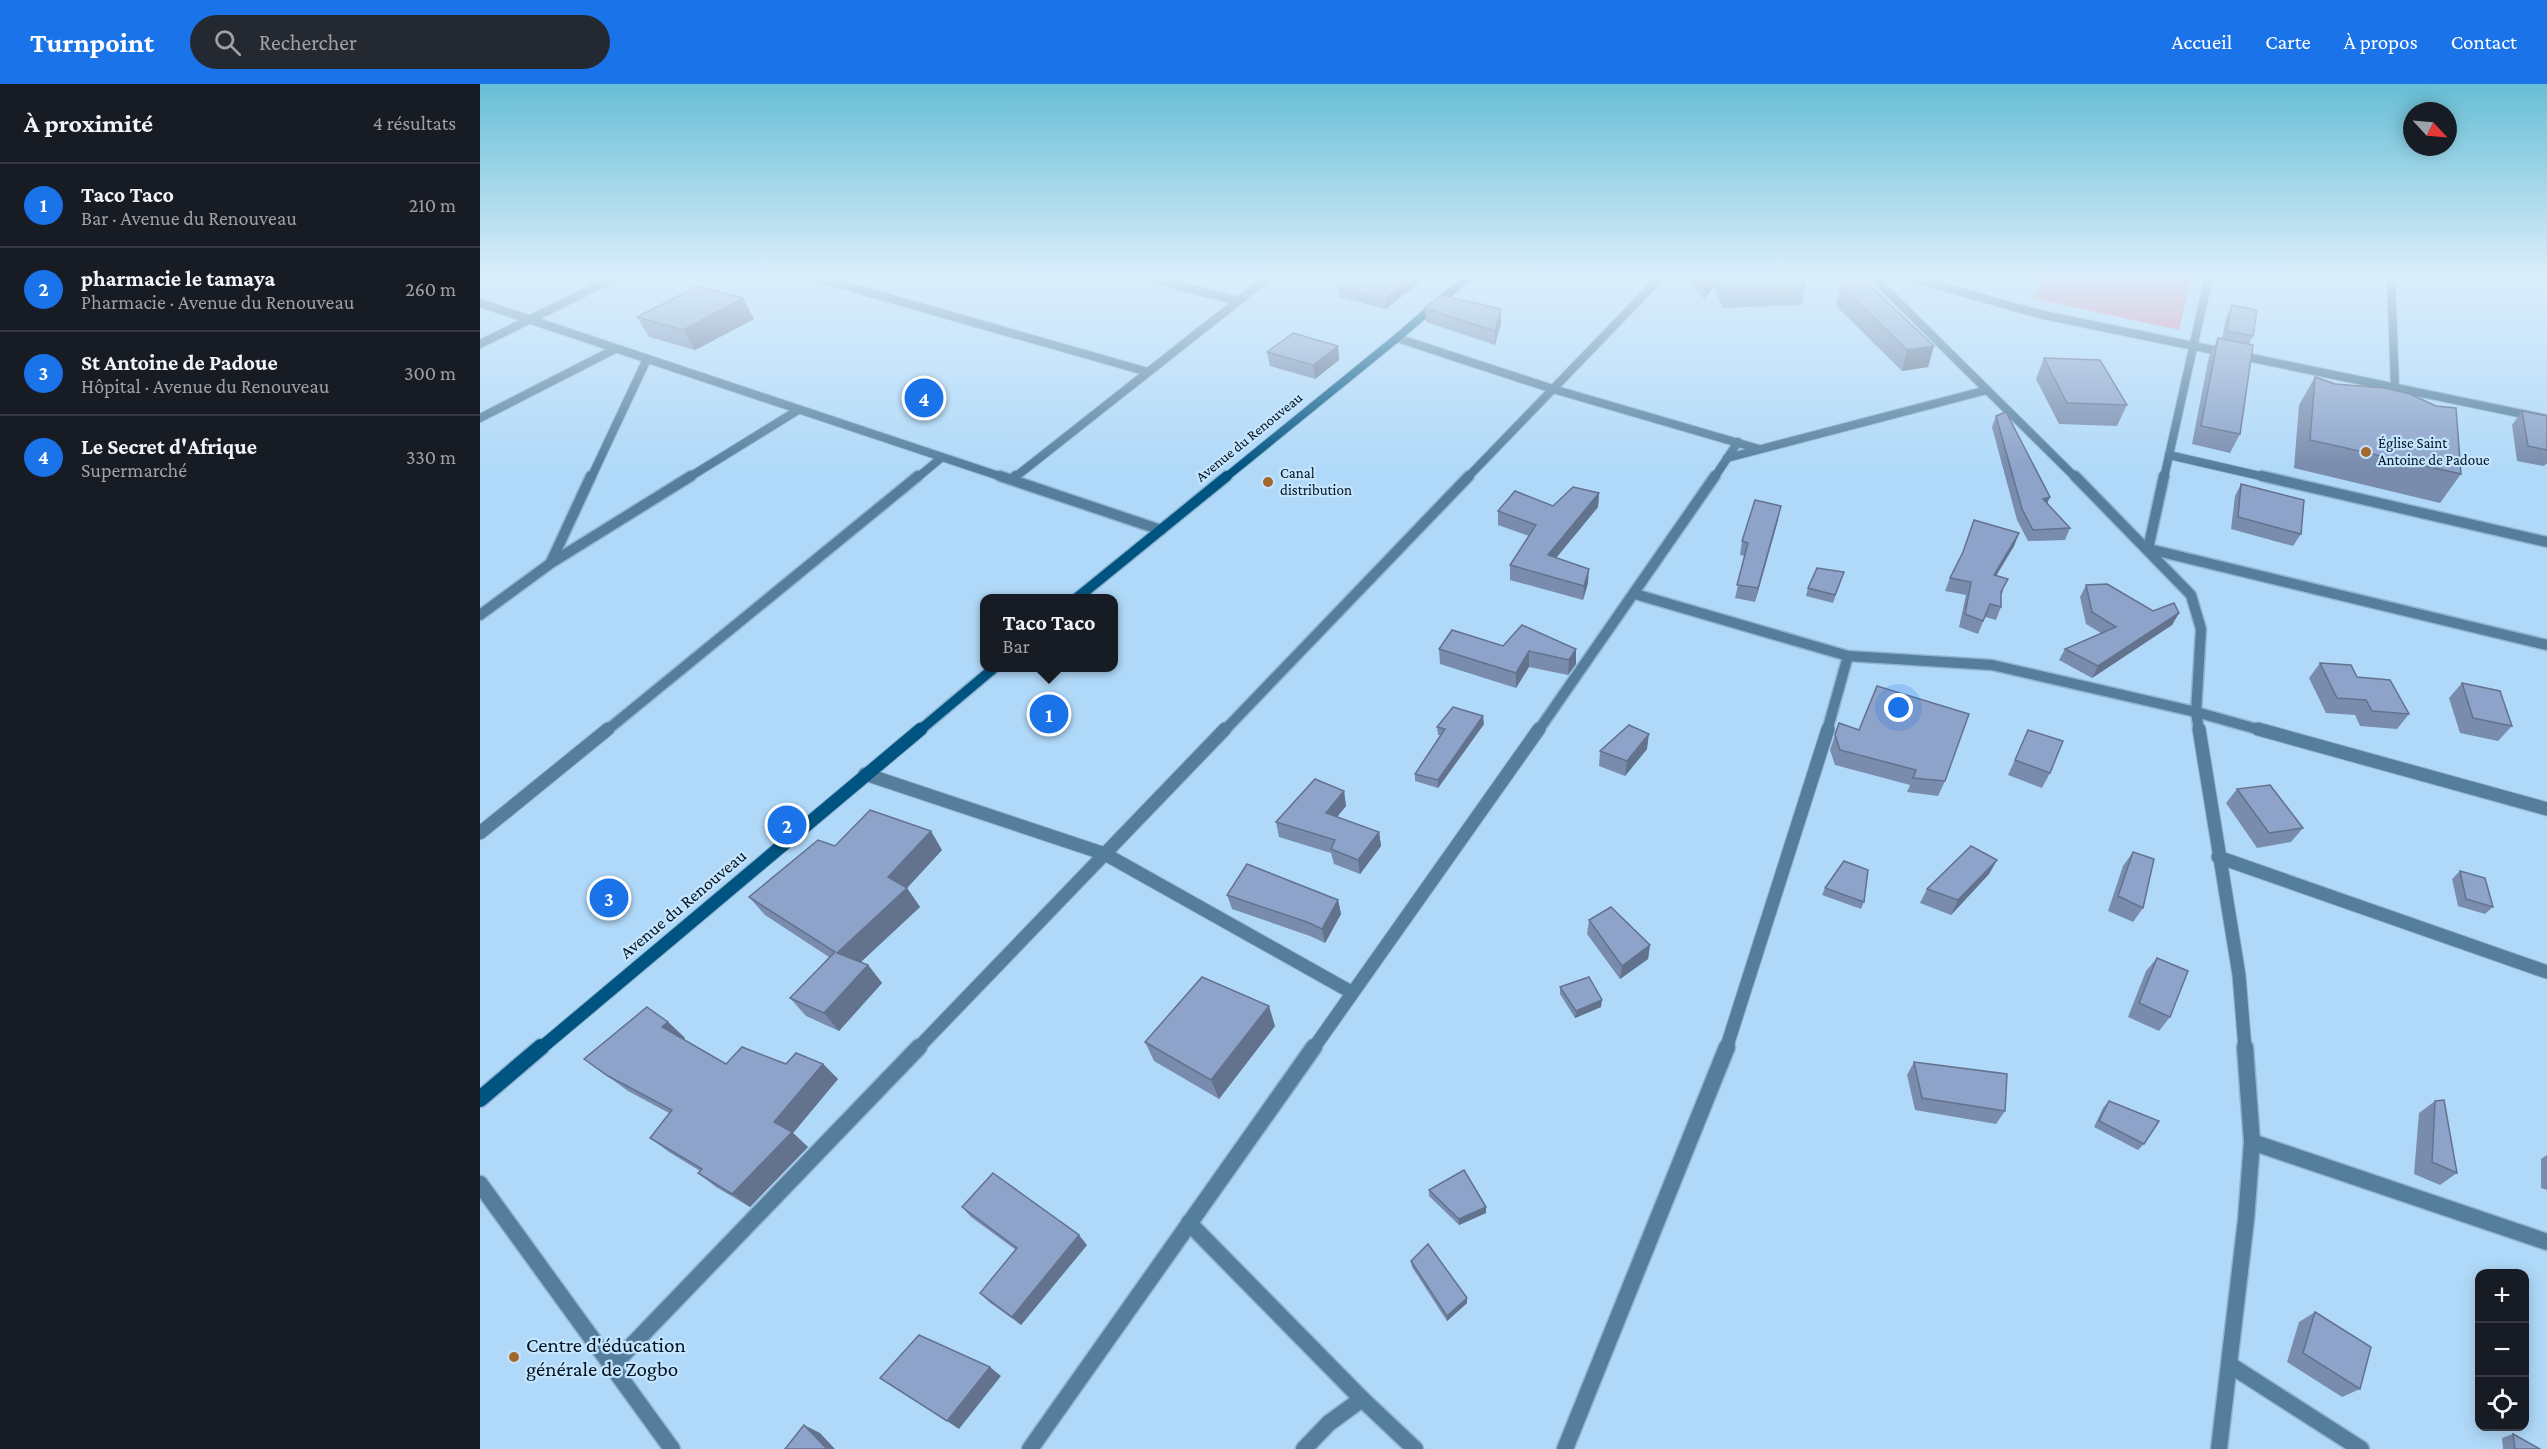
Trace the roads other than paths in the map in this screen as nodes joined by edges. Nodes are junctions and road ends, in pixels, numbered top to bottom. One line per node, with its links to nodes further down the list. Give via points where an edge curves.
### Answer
1 (587, 340): 12 (street)
2 (1035, 340): 14 (street)
3 (1189, 340): 14 (street)
4 (1396, 340): 27 (main road, Avenue du Renouveau)
5 (1403, 340): 16 (street)
6 (1601, 340): 16 (street)
7 (1936, 340): 17 (street)
8 (2163, 340): 11 (street)
9 (2195, 340): 11 (street)
10 (2393, 340): 15 (street)
11 (2194, 346): 15 (street); 23 (street)
12 (615, 349): 13 (street); 19 (street)
13 (647, 359): 18 (street); 30 (street)
14 (1148, 372): 26 (street)
15 (2395, 388): 20 (street)
16 (1553, 389): 21 (street); 41 (street)
17 (1987, 390): 22 (street); 29 (street)
18 (798, 410): 24 (street); 30 (street)
19 (480, 418)
20 (2547, 419)
21 (1738, 442): 22 (street); 25 (street)
22 (1759, 449): 25 (street)
23 (2169, 455): 28 (street); 29 (street)
24 (941, 458): 26 (street); 40 (street)
25 (1727, 458): 32 (street)
26 (1013, 479): 27 (street)
27 (1161, 530): 31 (main road, Avenue du Renouveau)
28 (2547, 542)
29 (2148, 549): 34 (street); 37 (street, via 2191,595 2201,629)
30 (551, 562): 33 (street)
31 (1082, 594)
32 (1635, 594): 35 (street); 44 (street)
33 (480, 615)
34 (2547, 645)
35 (1848, 656): 37 (street, via 1992,665); 57 (street, via 1728,1044)
36 (989, 672): 38 (main road, Avenue du Renouveau)
37 (2196, 712): 39 (street); 42 (street)
38 (865, 774): 41 (street); 45 (main road, Avenue du Renouveau)
39 (2547, 809)
40 (480, 833)
41 (1106, 854): 44 (street); 51 (street)
42 (2218, 857): 43 (street); 46 (street, via 2239,975)
43 (2547, 972)
44 (1351, 992): 48 (street)
45 (480, 1099)
46 (2253, 1142): 49 (street); 50 (street)
47 (480, 1184): 51 (street)
48 (1189, 1223): 52 (street); 54 (street)
49 (2547, 1242)
50 (2230, 1365): 58 (street); 59 (street)
51 (612, 1366): 53 (street)
52 (1362, 1400): 55 (street, via 1329,1423); 56 (street)
53 (672, 1449)
54 (1030, 1449)
55 (1304, 1449)
56 (1414, 1449)
57 (1565, 1449)
58 (2219, 1449)
59 (2361, 1449)

